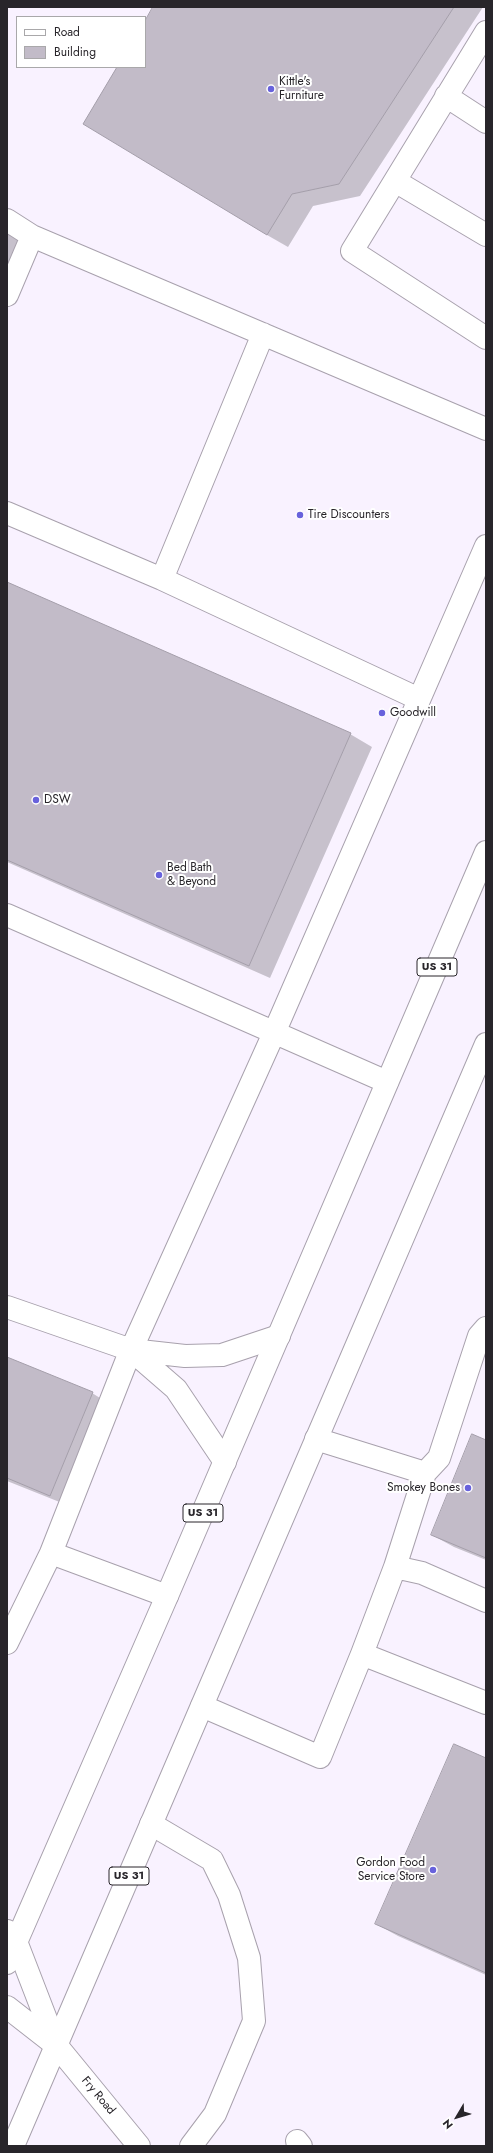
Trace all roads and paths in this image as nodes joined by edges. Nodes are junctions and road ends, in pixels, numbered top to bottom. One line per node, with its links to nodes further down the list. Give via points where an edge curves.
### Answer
1 (486, 32): 2 (main road)
2 (446, 96): 3 (main road); 4 (main road)
3 (486, 122)
4 (395, 181): 6 (main road); 10 (main road, via 352,251)
5 (7, 220): 7 (main road)
6 (486, 235)
7 (32, 236): 8 (main road); 9 (main road)
8 (7, 295)
9 (263, 334): 11 (main road); 14 (main road)
10 (486, 338)
11 (486, 429)
12 (7, 513): 14 (main road)
13 (486, 546): 15 (main road)
14 (162, 579): 15 (main road)
15 (419, 699): 18 (main road)
16 (486, 852): 20 (main road, US 31)
17 (7, 915): 18 (main road)
18 (274, 1033): 20 (main road); 24 (main road)
19 (486, 1044): 26 (main road, US 31)
20 (388, 1082): 23 (main road, US 31)
21 (7, 1308): 24 (main road)
22 (486, 1328): 25 (main road, via 479,1336)
23 (279, 1336): 24 (main road, via 222,1355 185,1356); 27 (main road, US 31)
24 (131, 1350): 27 (main road, via 176,1389); 29 (main road)
25 (480, 1357): 28 (main road, via 439,1458)
26 (316, 1439): 28 (main road); 36 (main road, US 31)
27 (225, 1462): 31 (main road, US 31)
28 (425, 1473): 30 (main road)
29 (51, 1553): 31 (main road); 33 (main road)
30 (395, 1567): 32 (main road, via 422,1573); 34 (main road)
31 (167, 1596): 38 (main road, US 31)
32 (486, 1601)
33 (7, 1643)
34 (362, 1654): 35 (main road); 36 (main road, via 320,1757)
35 (486, 1703)
36 (202, 1706): 37 (main road, US 31)
37 (151, 1824): 41 (main road, US 31); 44 (main road, via 212,1860 229,1895 249,1958 254,2020 215,2114)
38 (12, 1937): 39 (main road, US 31); 41 (main road, Fry Road)
39 (7, 1963)
40 (7, 2007): 41 (main road, Fry Road)
41 (56, 2046): 42 (main road, US 31); 43 (main road, Fry Road)
42 (13, 2146)
43 (139, 2146)
44 (191, 2146)

